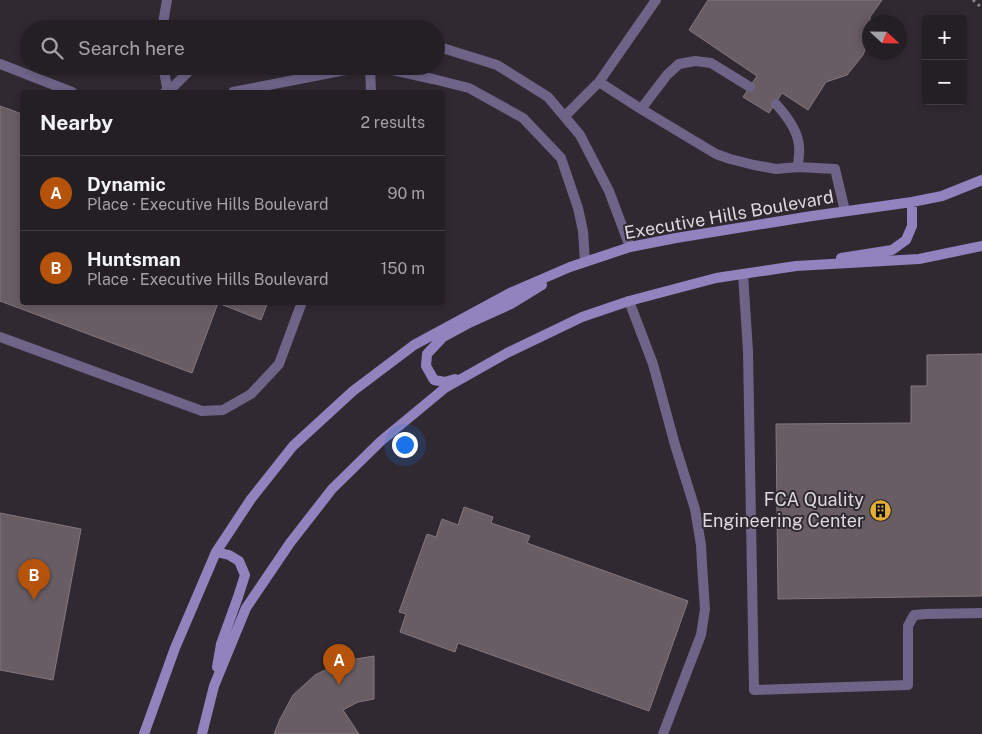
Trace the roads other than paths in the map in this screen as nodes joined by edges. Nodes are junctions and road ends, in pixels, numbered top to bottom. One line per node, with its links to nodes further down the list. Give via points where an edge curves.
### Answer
1 (166, 0): 3 (lane)
2 (656, 0): 13 (lane)
3 (163, 20)
4 (445, 49): 22 (lane, via 497,65 548,98)
5 (0, 64): 6 (lane)
6 (20, 72)
7 (28, 75): 15 (lane)
8 (165, 75): 16 (lane)
9 (185, 75): 17 (lane)
10 (320, 75): 18 (lane)
11 (371, 75): 19 (lane)
12 (414, 75): 29 (lane, via 469,88 523,118 561,158 578,208)
13 (599, 82): 21 (lane); 22 (lane)
14 (750, 87): 21 (lane, via 711,63 679,64)
15 (67, 90)
16 (168, 90)
17 (170, 90)
18 (242, 90)
19 (370, 90)
20 (776, 104): 23 (lane, via 797,134)
21 (642, 109): 23 (lane, via 716,154 754,165)
22 (565, 116): 28 (lane, via 580,135 609,191)
23 (798, 167): 26 (lane, via 835,169)
24 (982, 180): 25 (street, Executive Hills Boulevard, via 942,196)
25 (912, 202): 26 (street, Executive Hills Boulevard); 30 (street, via 912,226 906,240 892,250)
26 (845, 211): 28 (street, Executive Hills Boulevard)
27 (982, 246): 30 (street, via 919,259)
28 (630, 247): 29 (street, Executive Hills Boulevard)
29 (585, 262): 31 (street, Executive Hills Boulevard)
30 (796, 266): 32 (street)
31 (570, 267): 36 (street, via 511,304 444,337 427,354 426,366 434,380 445,382); 37 (street, Executive Hills Boulevard, via 512,292 414,345 353,391 293,446 251,499)
32 (743, 274): 33 (street); 38 (lane, via 748,351 754,690 908,685 908,626 914,615)
33 (629, 301): 36 (street, via 582,316); 42 (lane, via 653,364 694,509 702,564 705,609 701,635)
34 (301, 305): 35 (lane, via 279,364 250,394 223,410 202,411)
35 (0, 337)
36 (468, 375): 39 (street, via 445,388 381,441 332,489 246,608)
37 (216, 552): 39 (street, via 239,561 245,575 221,644); 40 (street, Executive Hills Boulevard, via 175,648)
38 (982, 613)
39 (214, 686): 41 (street)
40 (144, 734)
41 (202, 734)
42 (663, 734)

